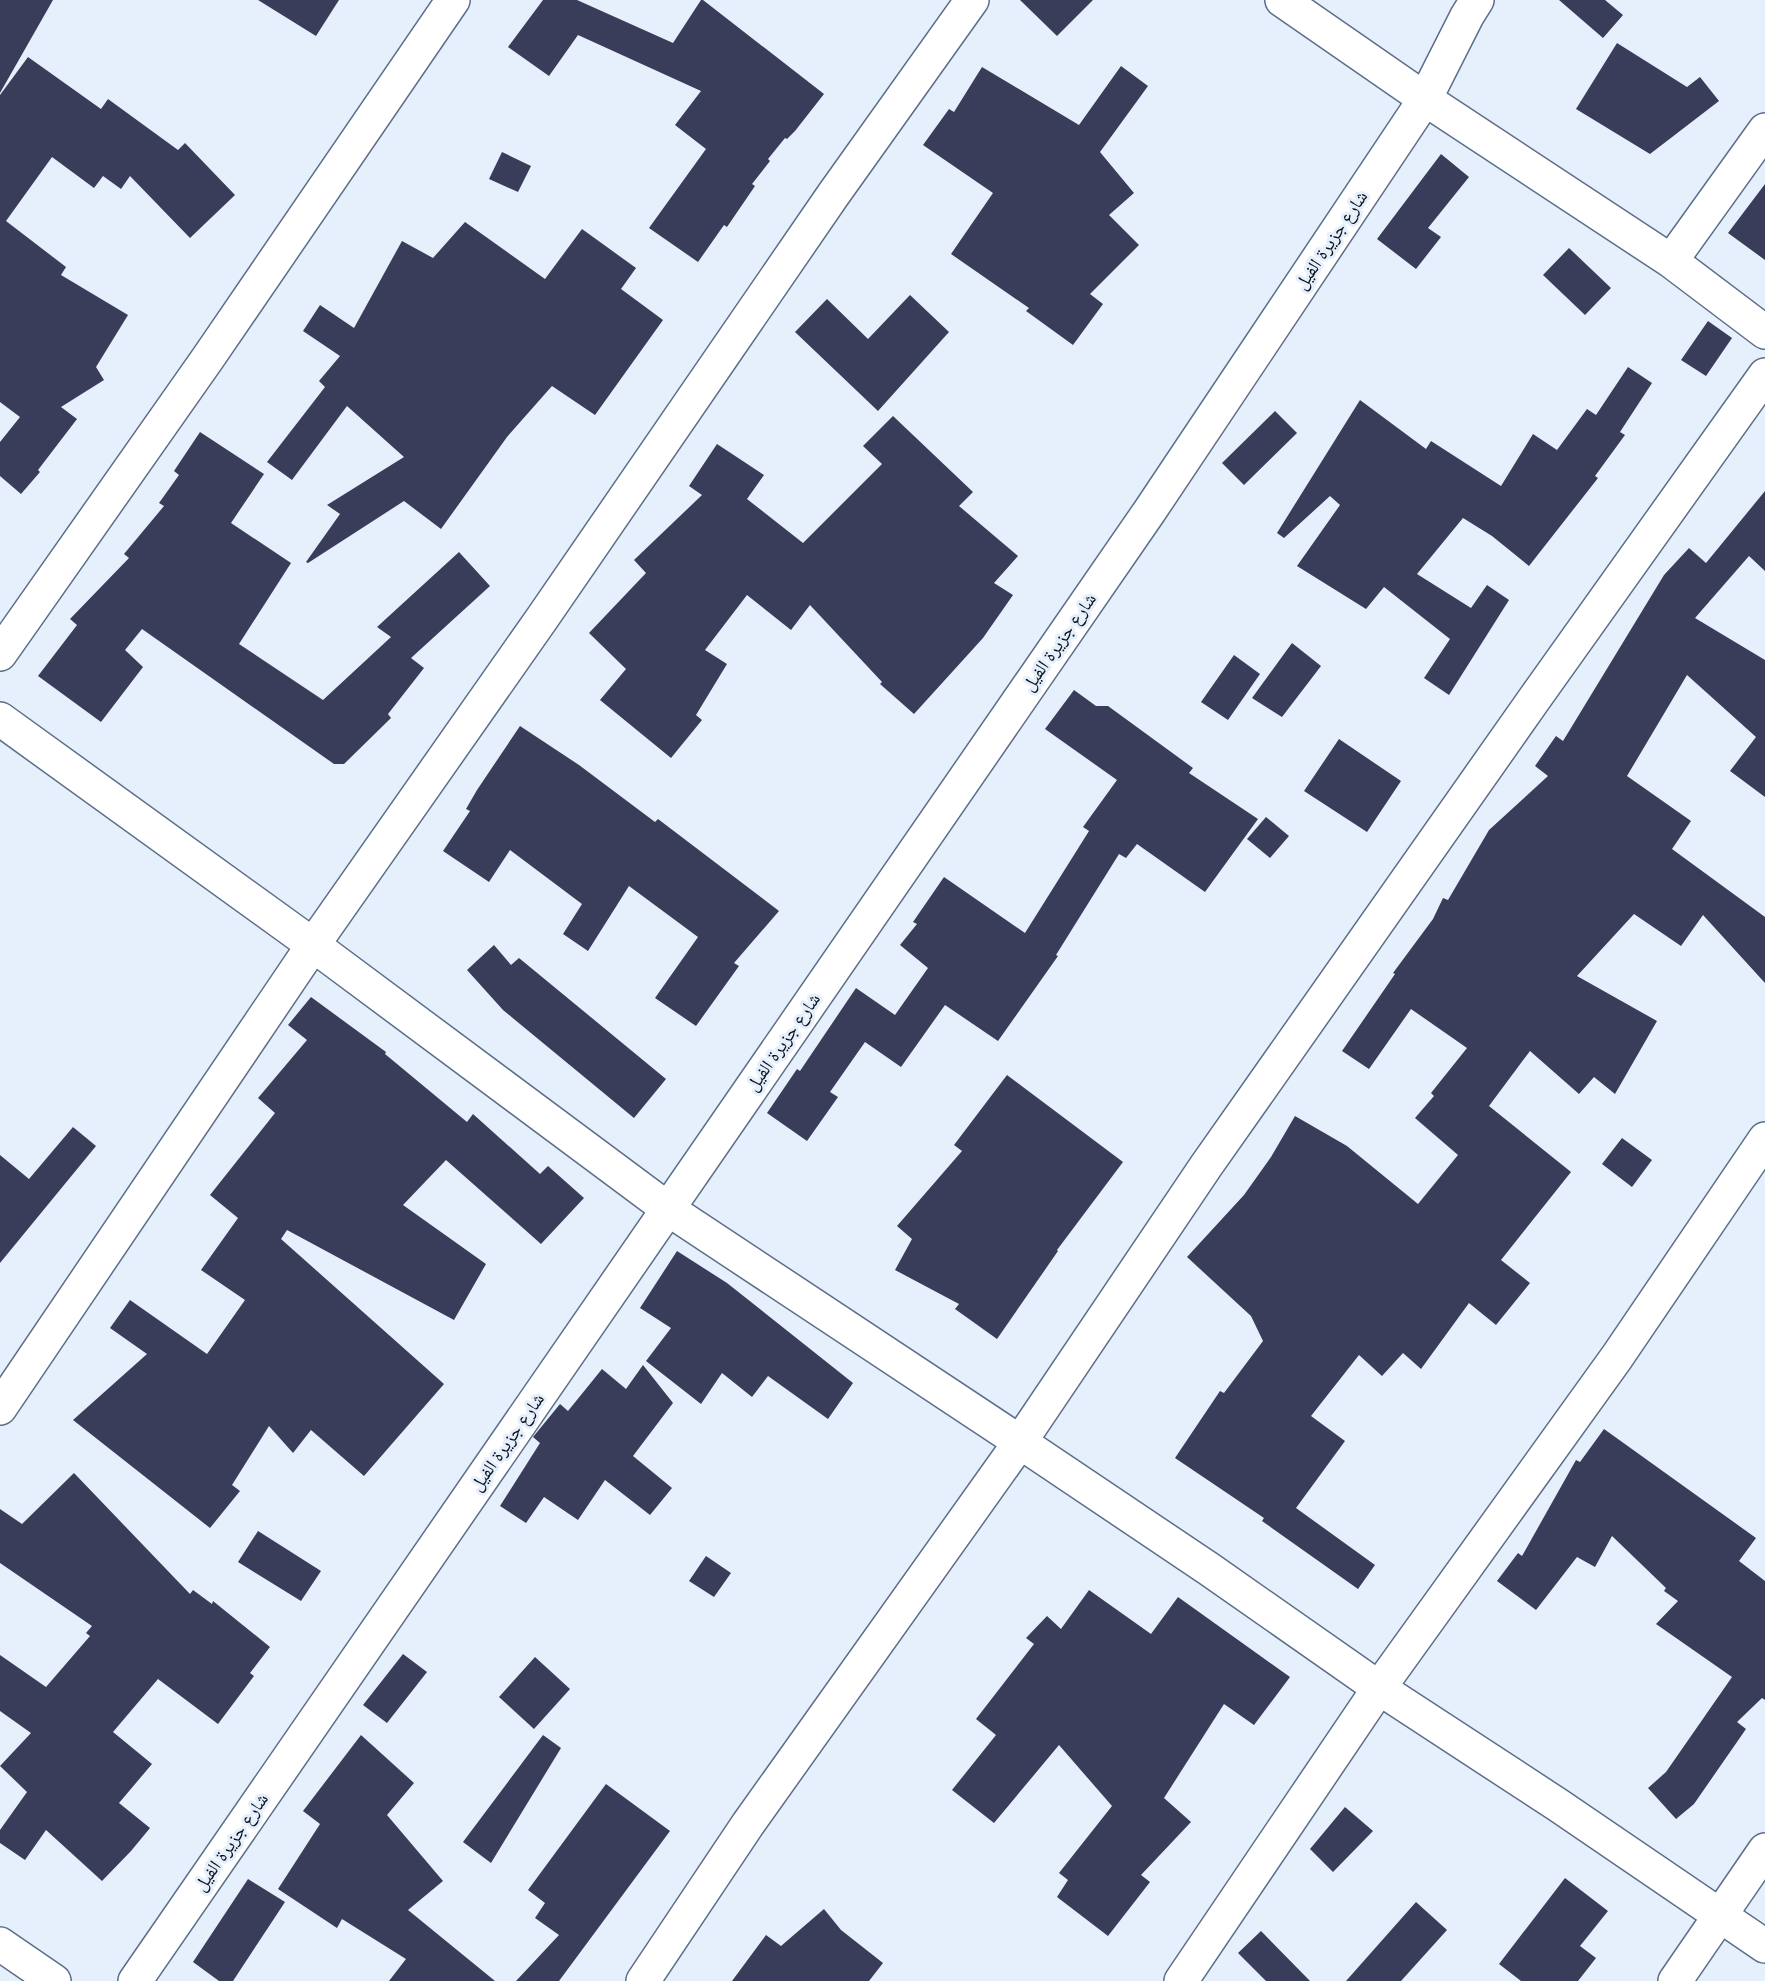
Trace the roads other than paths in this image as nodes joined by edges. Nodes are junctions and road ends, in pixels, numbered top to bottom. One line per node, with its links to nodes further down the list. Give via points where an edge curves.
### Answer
1 (453, 0): 10 (street)
2 (972, 0): 12 (street)
3 (1282, 0): 5 (street)
4 (1478, 0): 5 (street, شارع جزيرة الفيل)
5 (1425, 99): 7 (street); 14 (street, شارع جزيرة الفيل, via 1149,512)
6 (1765, 130): 7 (street)
7 (1671, 261): 8 (street)
8 (1765, 332)
9 (1765, 375): 16 (street, via 1206,1166)
10 (0, 654)
11 (0, 719): 12 (street)
12 (313, 945): 14 (street); 15 (street)
13 (1765, 1139): 17 (street, via 1617,1357)
14 (668, 1209): 16 (street); 23 (street, شارع جزيرة الفيل)
15 (0, 1408)
16 (1020, 1442): 17 (street); 24 (street, via 748,1824)
17 (1379, 1688): 19 (street); 25 (street)
18 (1765, 1850): 19 (street)
19 (1721, 1915): 21 (street); 26 (street)
20 (0, 1944): 22 (street)
21 (1765, 1946)
22 (54, 1981)
23 (135, 1981)
24 (643, 1981)
25 (1181, 1981)
26 (1675, 1981)

